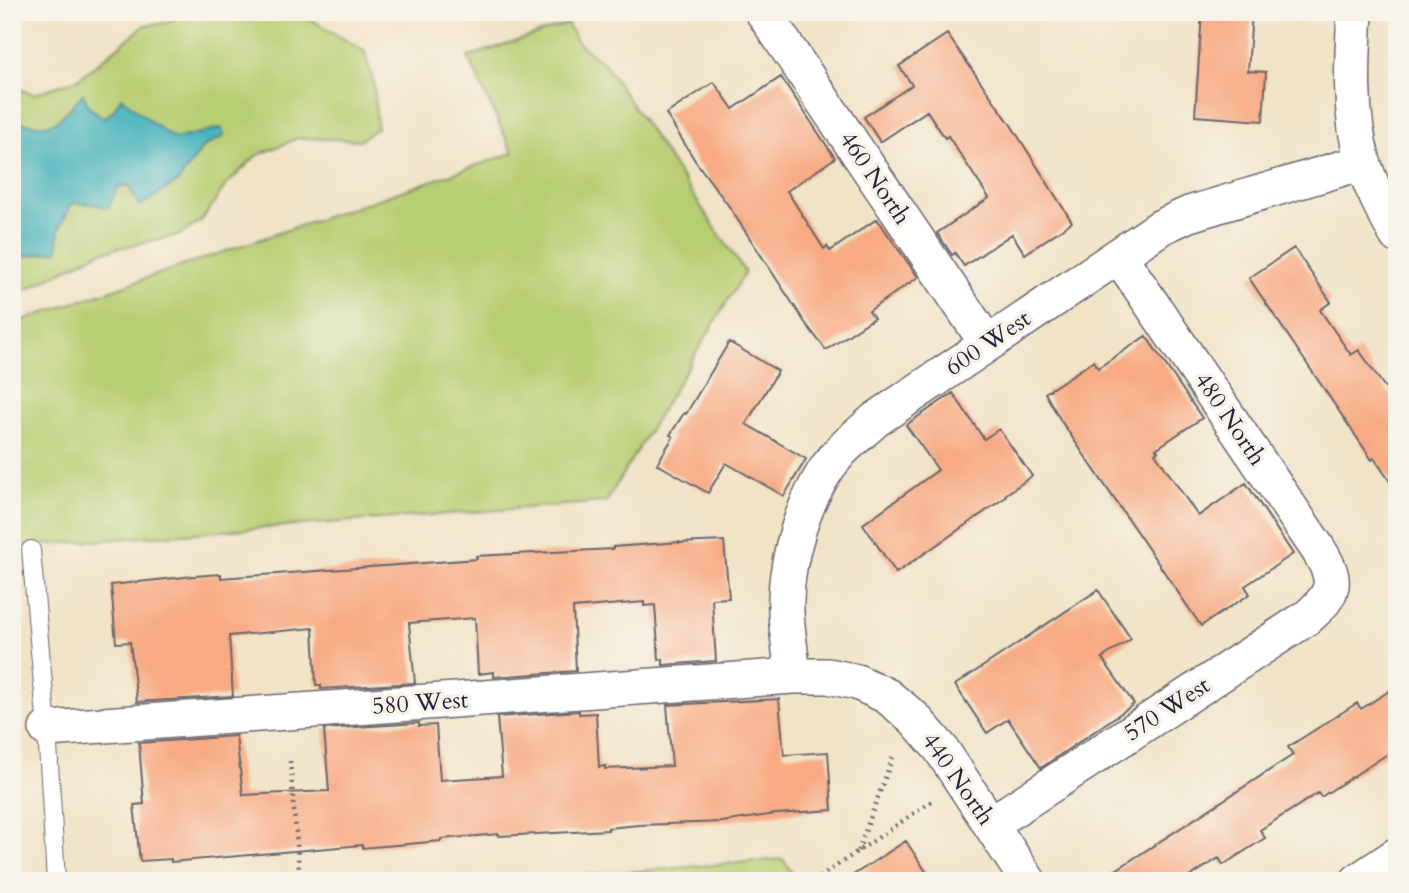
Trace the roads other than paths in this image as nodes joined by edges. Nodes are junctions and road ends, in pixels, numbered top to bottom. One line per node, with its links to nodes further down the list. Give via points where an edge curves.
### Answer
1 (763, 12): 6 (street, 460 North)
2 (1355, 12): 3 (street, via 1353,83)
3 (1363, 162): 4 (street); 5 (street, 600 West, via 1189,214)
4 (1397, 235)
5 (1119, 256): 6 (street, 600 West); 8 (street, 480 North, via 1318,549)
6 (987, 343): 9 (street, 600 West, via 875,420 839,453 821,478 797,536 790,572 786,610)
7 (31, 550): 10 (lane)
8 (1333, 584): 11 (street, 570 West, via 1325,602 1308,617)
9 (793, 676): 10 (street, 580 West); 11 (street, 440 North, via 844,678 887,695 941,749)
10 (47, 729): 13 (lane)
11 (991, 824): 14 (street, 440 North)
12 (1397, 855): 15 (street)
13 (57, 881)
14 (1028, 881)
15 (1357, 881)

